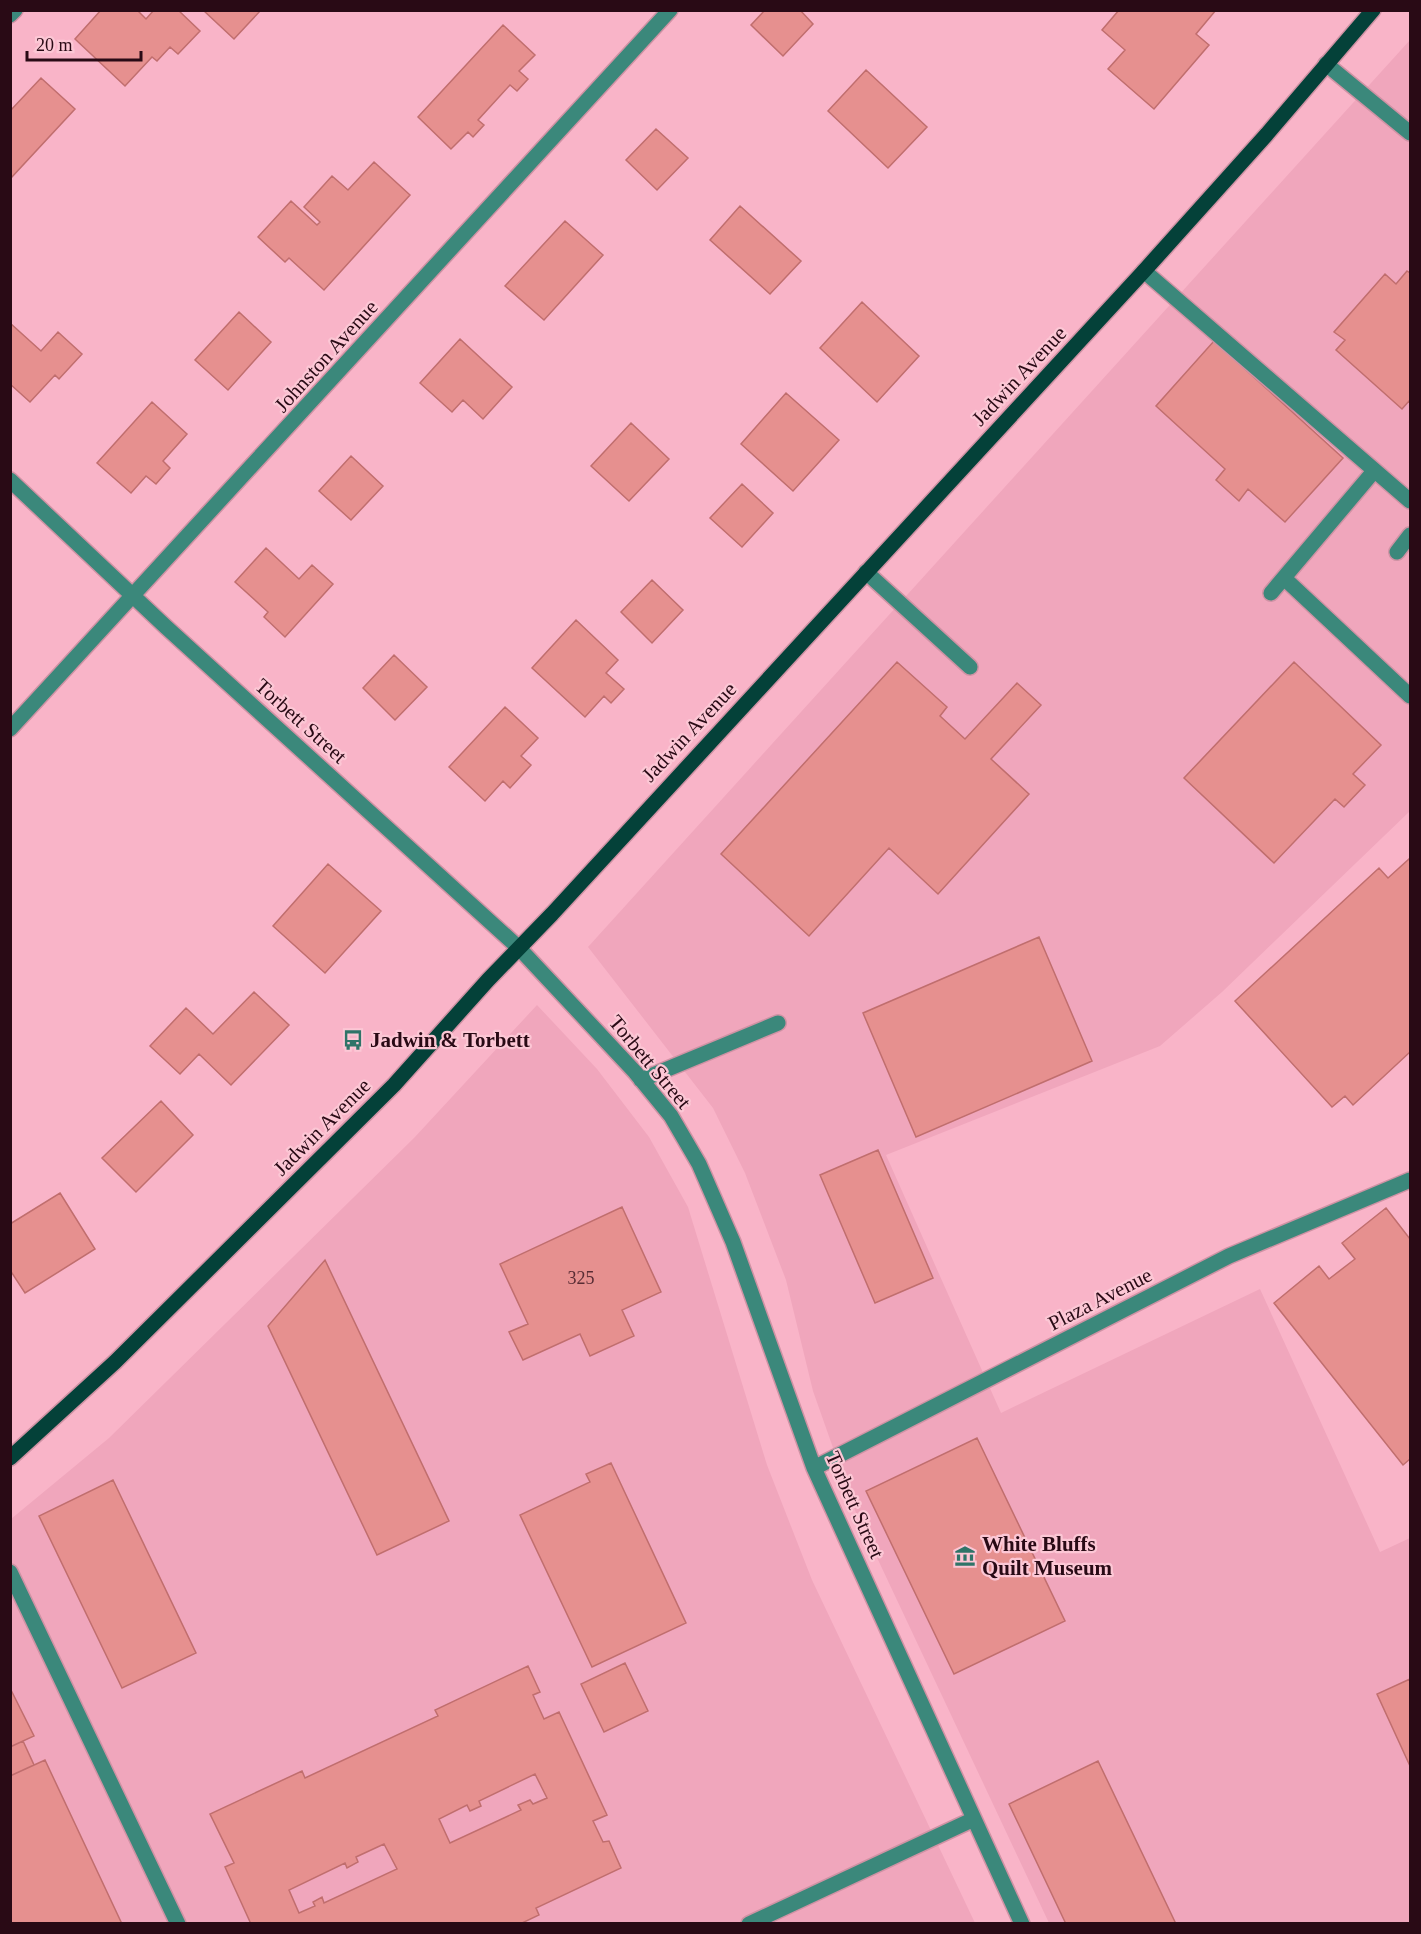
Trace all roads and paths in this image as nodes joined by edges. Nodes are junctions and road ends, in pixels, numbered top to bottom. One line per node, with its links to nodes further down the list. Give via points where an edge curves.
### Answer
1 (15, 10): 4 (street)
2 (670, 10): 16 (street, Johnston Avenue)
3 (1373, 10): 5 (main road, Jadwin Avenue)
4 (10, 15)
5 (1326, 64): 6 (street); 7 (main road, Jadwin Avenue)
6 (1410, 134)
7 (1144, 271): 8 (street); 13 (main road, Jadwin Avenue)
8 (1374, 471): 10 (street); 14 (street)
9 (10, 480): 16 (street, Torbett Street)
10 (1410, 501)
11 (1410, 535): 12 (street)
12 (1396, 552)
13 (866, 572): 17 (street); 20 (main road, Jadwin Avenue)
14 (1284, 578): 15 (street); 18 (street)
15 (1271, 593)
16 (133, 597): 19 (street, Johnston Avenue); 20 (street, Torbett Street)
17 (970, 667)
18 (1410, 696)
19 (10, 729)
20 (519, 948): 22 (street, Torbett Street); 24 (main road, Jadwin Avenue, via 394,1085 115,1362)
21 (778, 1023): 22 (street)
22 (641, 1080): 25 (street, Torbett Street, via 671,1116 699,1164 733,1242)
23 (1410, 1180): 25 (street, Plaza Avenue, via 1229,1256)
24 (10, 1458)
25 (814, 1468): 27 (street, Torbett Street)
26 (10, 1572): 28 (street)
27 (974, 1819): 29 (street); 30 (street, Torbett Street)
28 (178, 1923)
29 (749, 1923)
30 (1022, 1923)

